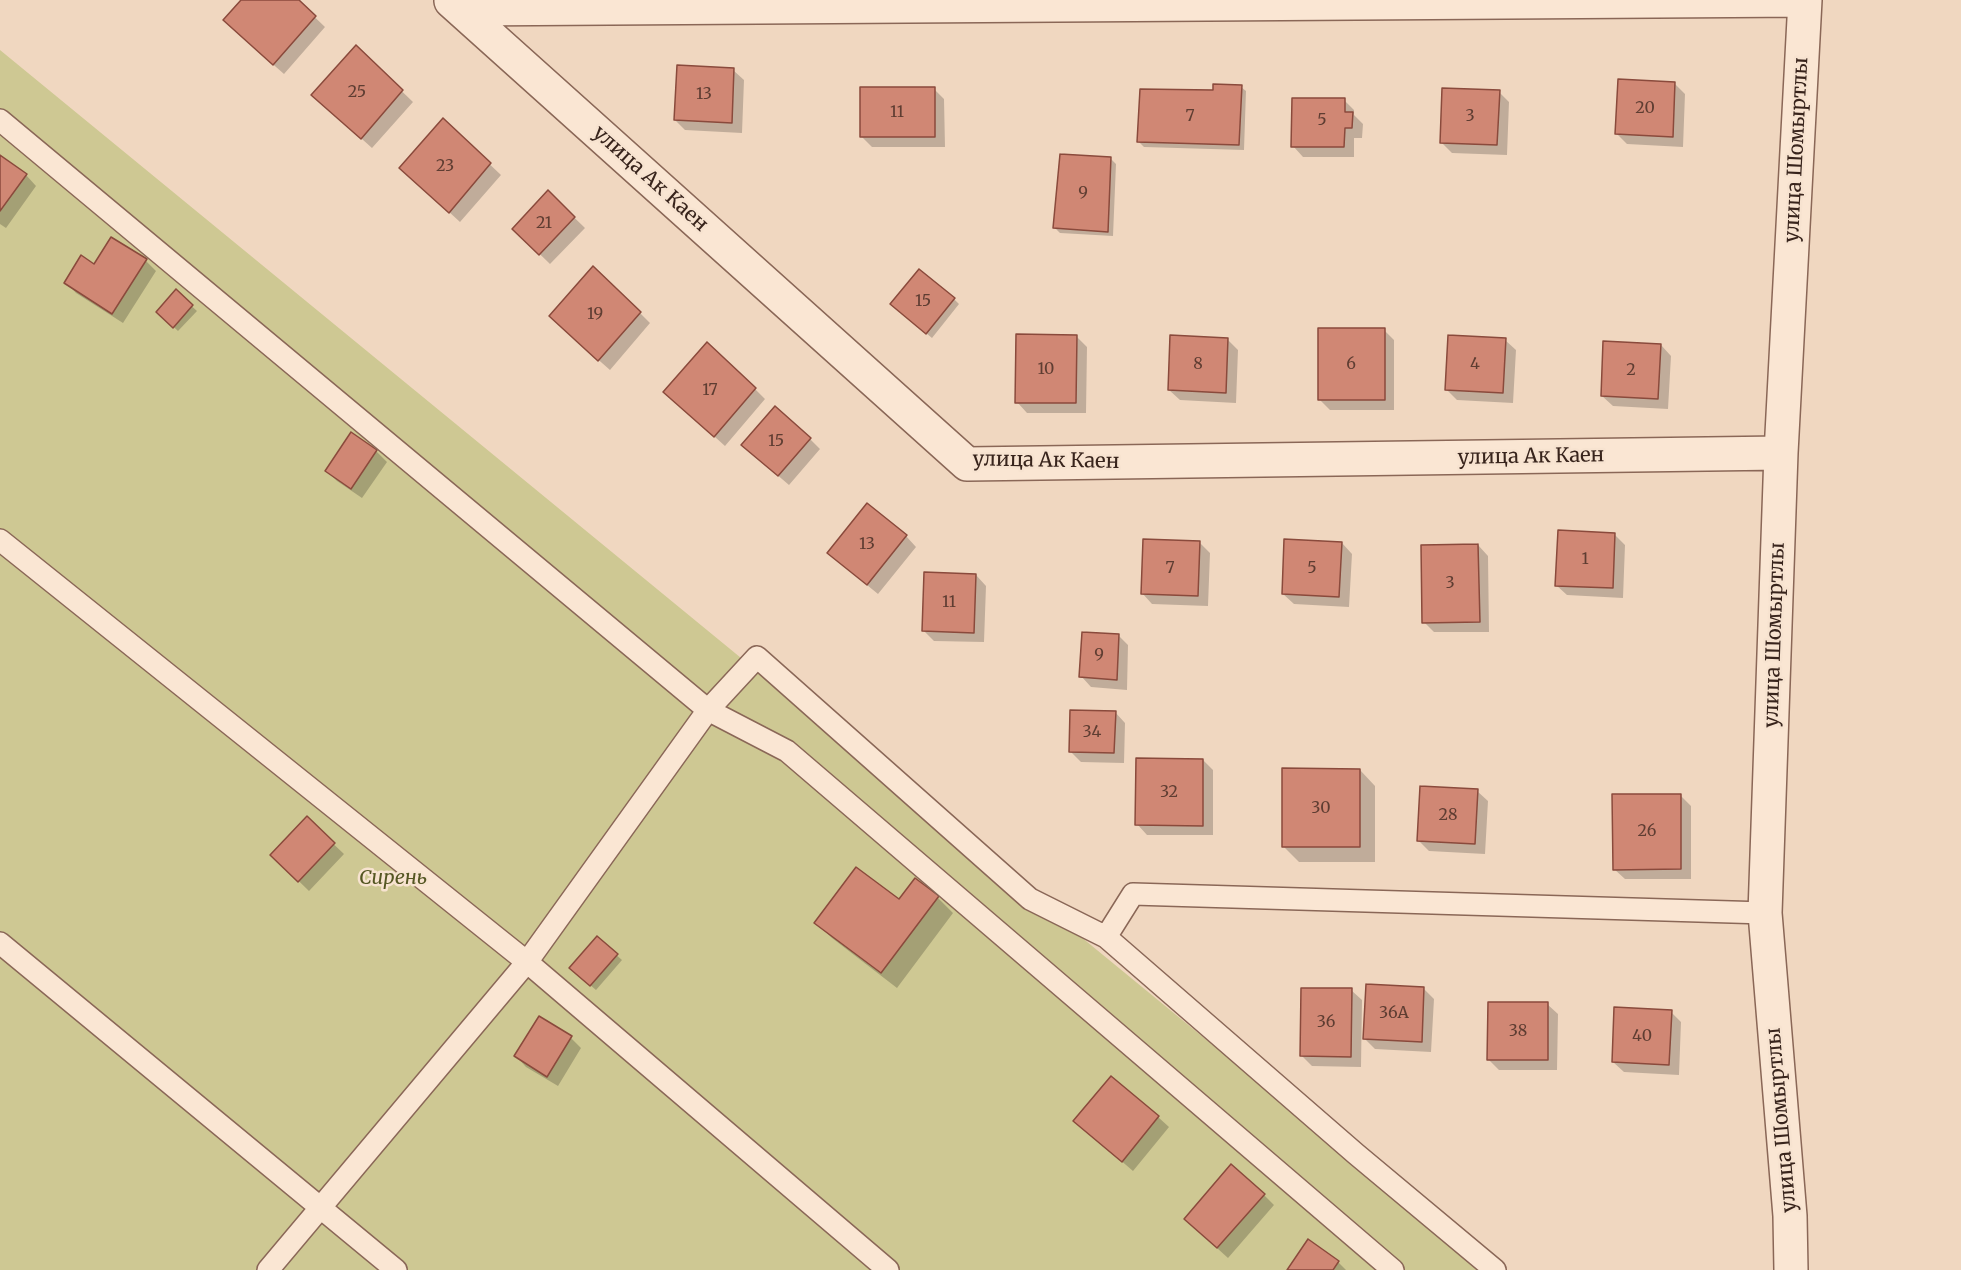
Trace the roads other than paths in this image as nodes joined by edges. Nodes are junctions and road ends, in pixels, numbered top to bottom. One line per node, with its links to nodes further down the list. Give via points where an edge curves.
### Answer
1 (1805, 0): 2 (street); 4 (street, улица Шомыртлы)
2 (455, 4): 4 (street, улица Ак Каен, via 967,464)
3 (0, 120): 6 (lane)
4 (1781, 453): 7 (street, улица Шомыртлы)
5 (0, 540): 10 (lane)
6 (708, 710): 8 (lane, via 757,657 1030,899); 10 (lane); 15 (lane, via 787,751)
7 (1765, 913): 8 (lane, via 1133,894); 17 (street, улица Шомыртлы)
8 (1106, 937): 16 (lane)
9 (0, 944): 11 (lane)
10 (527, 962): 11 (lane); 14 (lane)
11 (320, 1206): 12 (lane); 13 (lane)
12 (268, 1270)
13 (396, 1270)
14 (888, 1270)
15 (1394, 1270)
16 (1495, 1270)
17 (1791, 1270)

